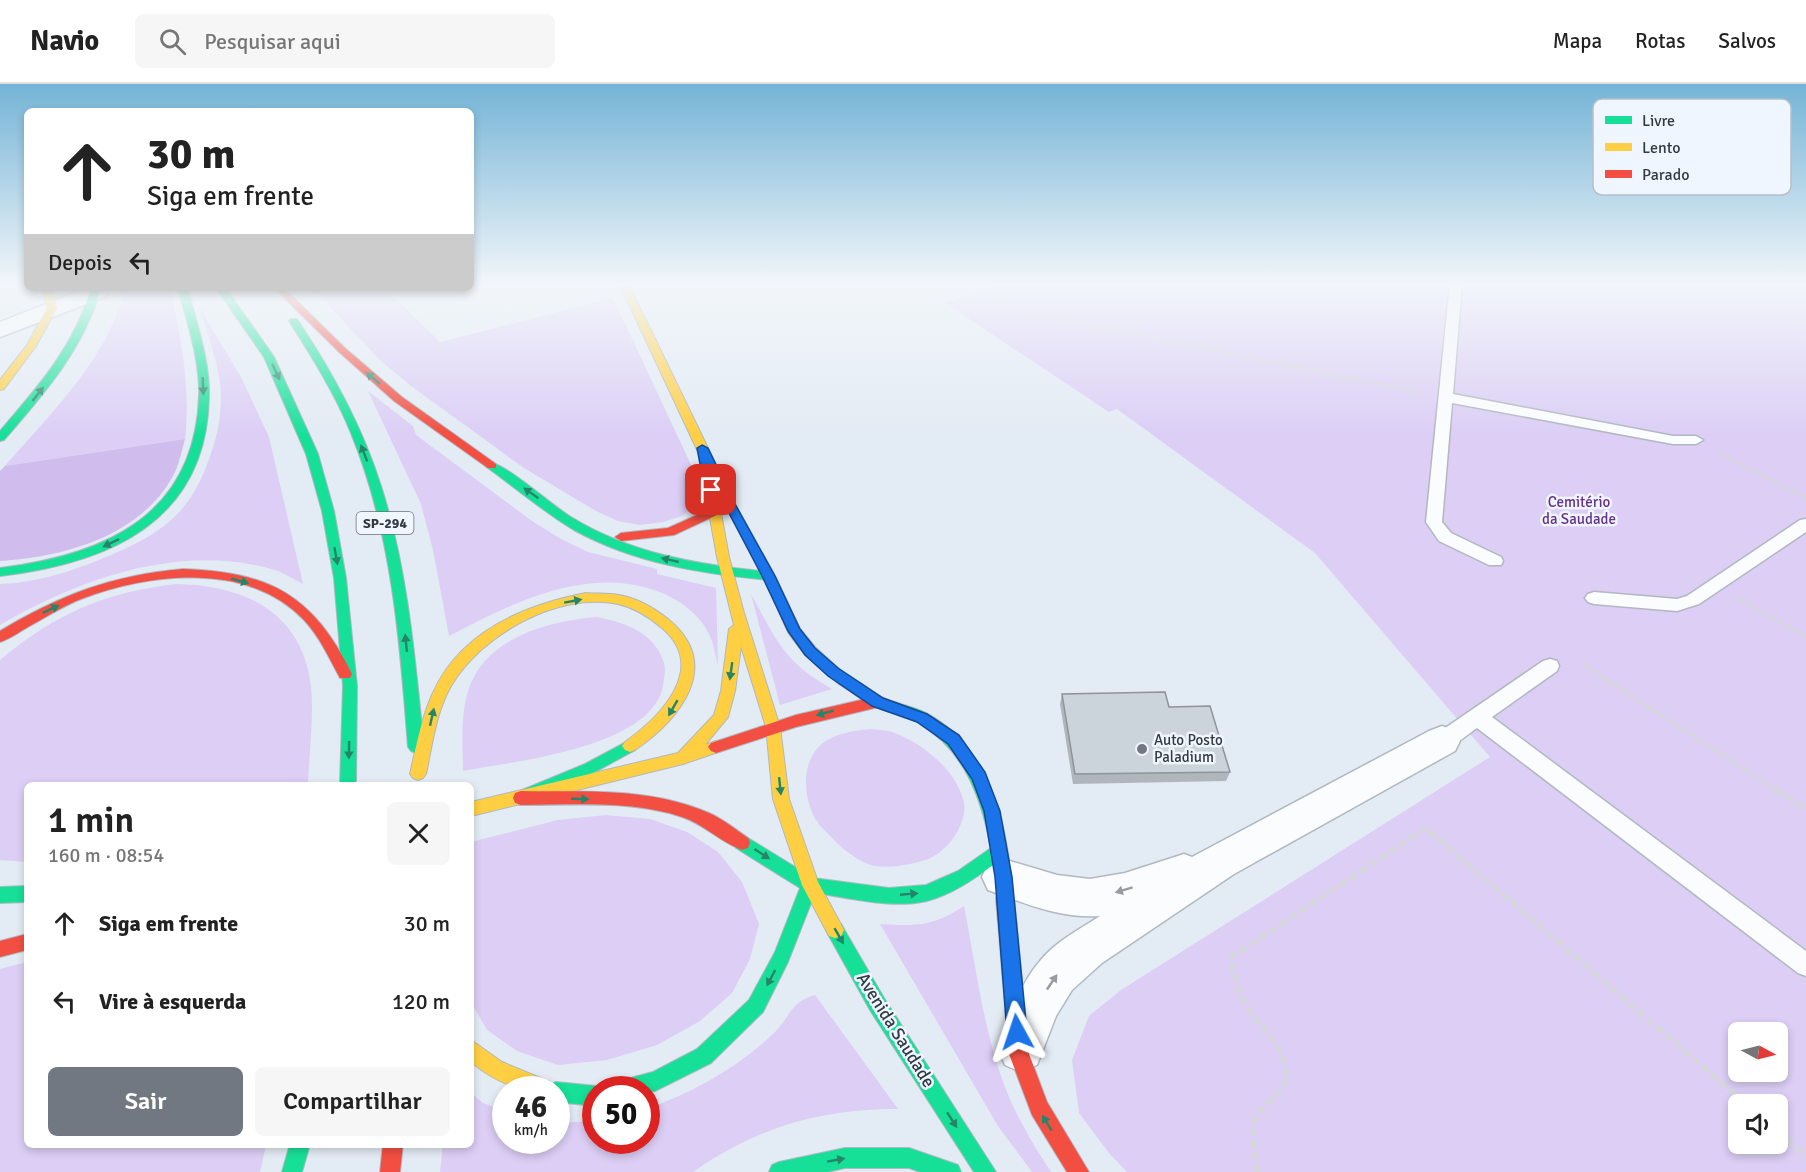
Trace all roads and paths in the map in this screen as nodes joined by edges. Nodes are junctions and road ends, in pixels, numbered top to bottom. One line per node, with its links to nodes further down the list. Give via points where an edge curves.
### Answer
1 (36, 334): 10 (main road, via 31,346)
2 (77, 334): 13 (main road, one-way to 2, via 48,381)
3 (193, 334): 21 (main road, one-way to 21, via 203,378 200,440 186,478 164,509 136,531 88,554 41,568)
4 (253, 334): 31 (main road, one-way to 31, via 269,357 312,454 328,511 340,578)
5 (301, 334): 37 (main road, SP-294, one-way to 5, via 403,614 387,530 371,471 352,423 331,379)
6 (326, 334): 19 (main road, one-way to 6, via 398,399)
7 (647, 334): 15 (main road)
8 (1132, 334): 12 (path)
9 (1451, 334): 12 (lane)
10 (5, 372): 11 (main road)
11 (0, 387)
12 (1444, 397): 14 (lane, via 1673,440); 20 (lane, via 1434,522 1445,537)
13 (0, 438)
14 (1696, 440): 16 (path)
15 (702, 448): 17 (main road, Avenida Saudade); 23 (main road)
16 (1806, 498)
17 (715, 511): 19 (main road, via 666,535 619,537); 22 (main road, Avenida Saudade)
18 (1806, 524): 24 (lane)
19 (578, 527): 22 (main road, one-way to 19, via 643,554)
20 (1495, 561)
21 (0, 572)
22 (727, 573): 23 (main road); 26 (main road, Avenida Saudade)
23 (769, 576): 32 (main road, via 794,631 810,651)
24 (1714, 585): 25 (lane, via 1693,600 1677,605); 28 (path)
25 (1594, 598)
26 (737, 613): 34 (main road, Avenida Saudade); 36 (main road, one-way to 36, via 732,666 721,717)
27 (0, 637): 31 (main road, one-way to 31, via 85,593 137,578 185,574 229,578 266,588 292,602 333,647)
28 (1806, 637)
29 (1584, 665): 41 (path)
30 (1550, 666): 33 (lane)
31 (350, 686): 38 (main road, one-way to 38)
32 (878, 702): 34 (main road, one-way to 34); 43 (main road, via 922,718 953,739 979,776 992,811)
33 (1478, 717): 35 (lane); 49 (lane)
34 (773, 728): 36 (main road); 44 (main road, Avenida Saudade, one-way to 44, via 781,799)
35 (1442, 741): 42 (street)
36 (683, 758): 39 (main road)
37 (418, 779): 39 (main road, one-way to 39, via 435,703 473,646 502,624 578,599 618,600 645,609 671,626 687,649 687,681 670,715 638,742 608,759)
38 (348, 782)
39 (521, 798): 40 (main road); 44 (main road, one-way to 44, via 666,806 703,818)
40 (474, 808)
41 (1806, 809)
42 (1220, 861): 43 (street, one-way to 43, via 1090,898 1041,890); 51 (street, one-way to 42, via 1038,1004 1056,975 1087,949)
43 (1001, 864): 44 (main road, one-way to 43, via 890,896 927,893); 51 (main road)
44 (810, 885): 53 (main road, one-way to 53, via 782,956 756,1006 704,1056); 65 (main road, Avenida Saudade, one-way to 65, via 877,1004)
45 (0, 894): 46 (main road)
46 (24, 894)
47 (24, 943): 48 (main road)
48 (0, 949)
49 (1806, 965)
50 (474, 1054): 52 (main road)
51 (1019, 1054): 66 (main road, one-way to 51, via 1039,1108)
52 (508, 1076)
53 (660, 1078)
54 (1734, 1094): 67 (path, via 1426,828 1230,958 1236,989 1251,1013 1275,1038 1286,1073 1280,1094 1256,1117)
55 (1788, 1140): 59 (path)
56 (299, 1148): 60 (main road)
57 (306, 1148): 61 (main road)
58 (393, 1148): 62 (main road)
59 (1806, 1156)
60 (292, 1172)
61 (302, 1172)
62 (390, 1172)
63 (779, 1172): 64 (main road, one-way to 64, via 845,1158 909,1158)
64 (951, 1172)
65 (986, 1172)
66 (1078, 1172)
67 (1257, 1172)

